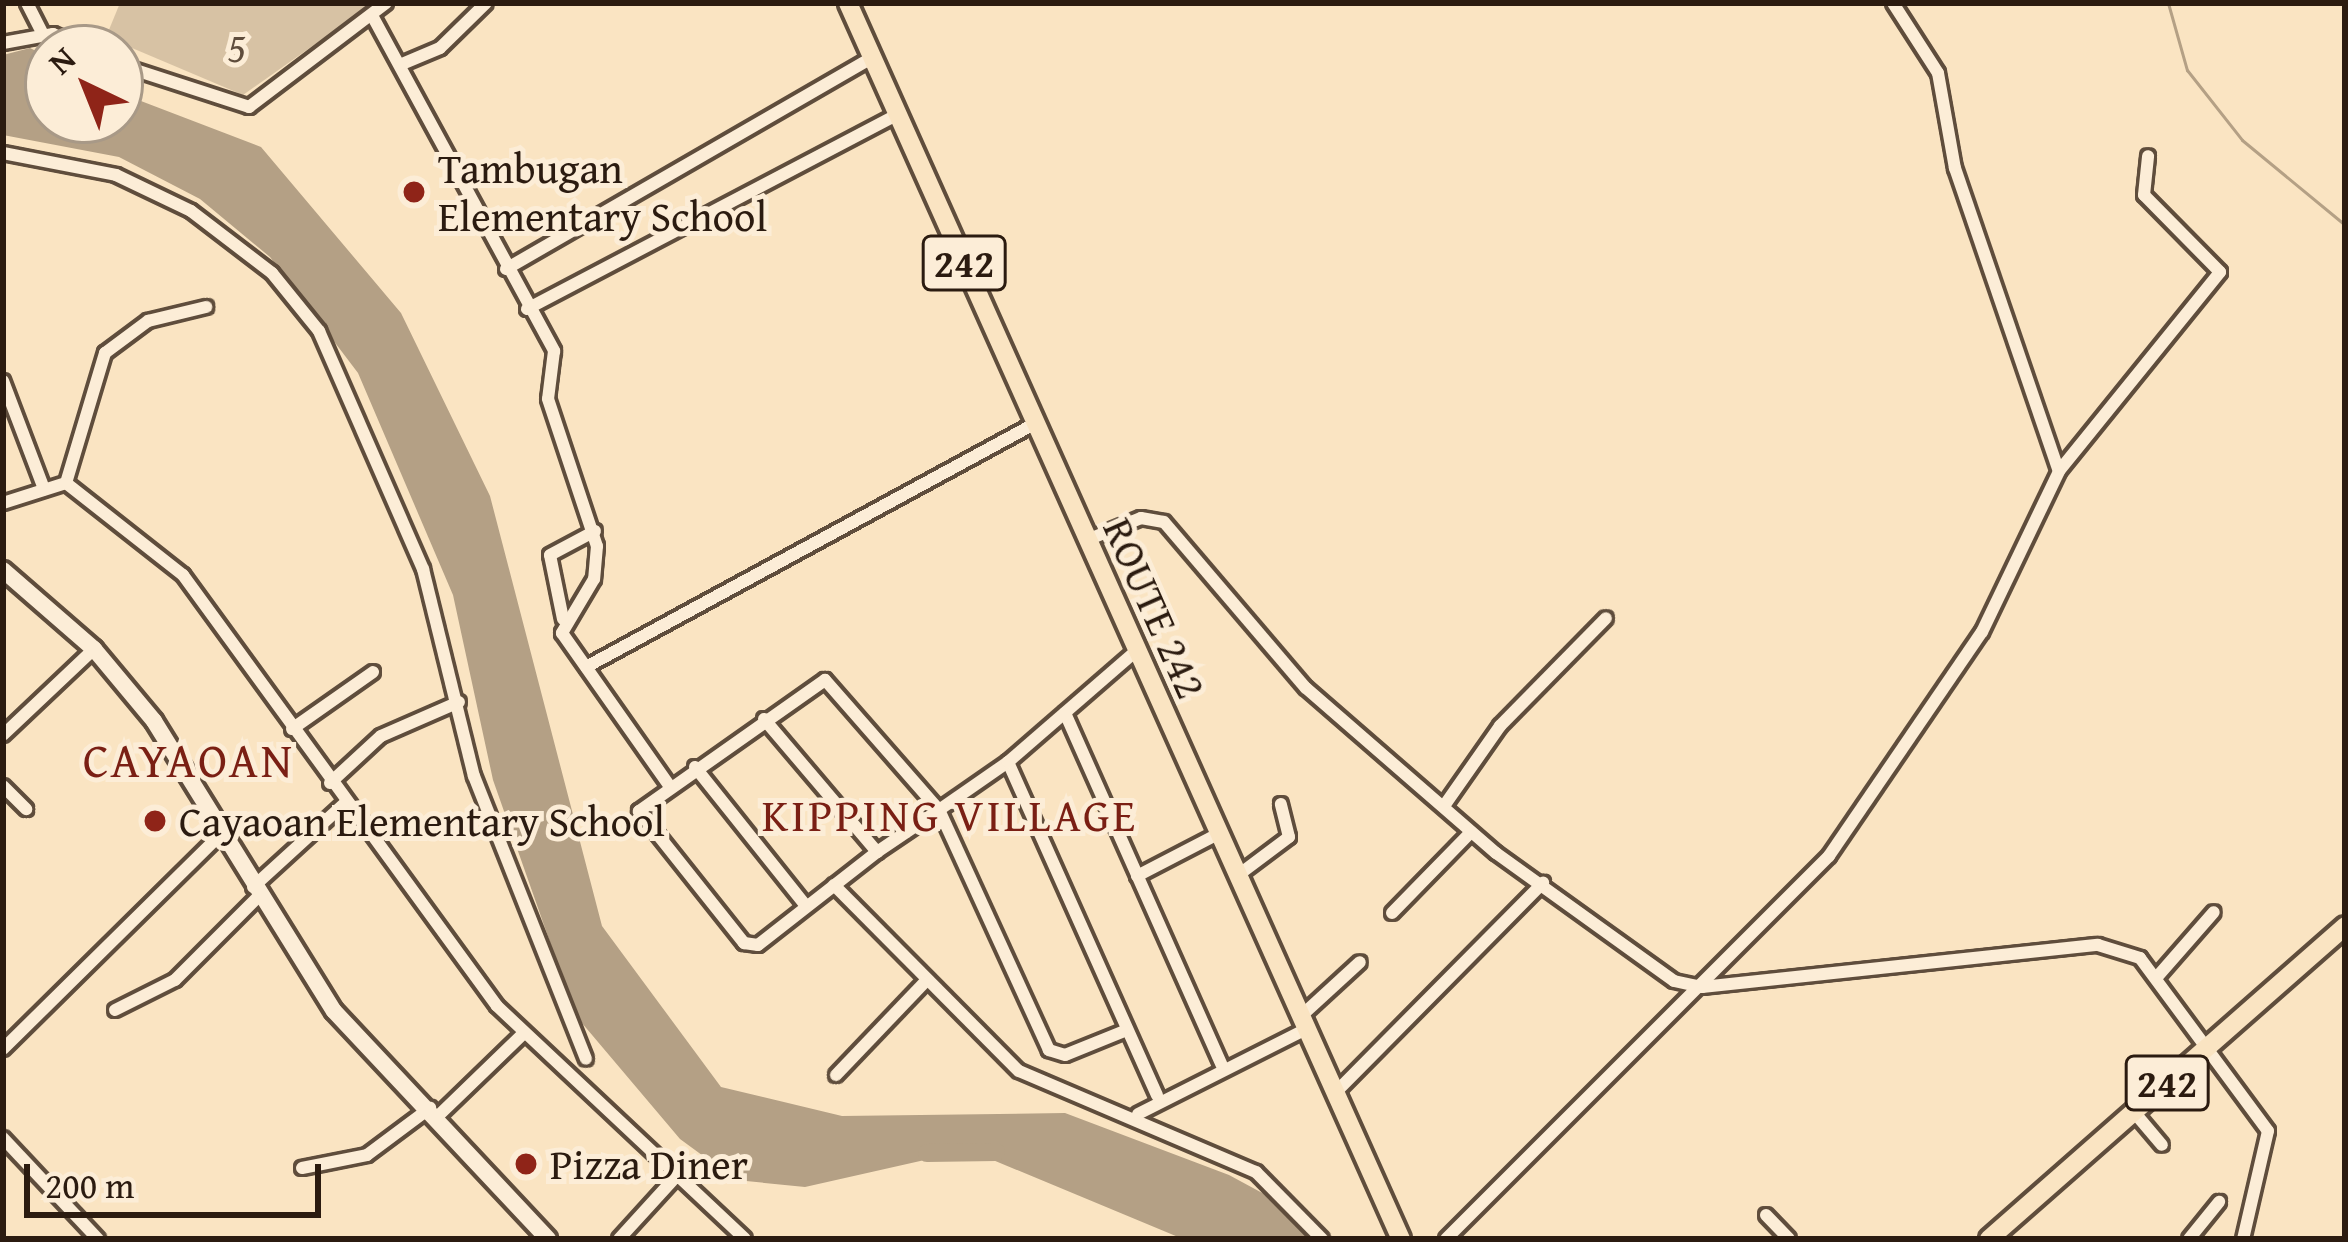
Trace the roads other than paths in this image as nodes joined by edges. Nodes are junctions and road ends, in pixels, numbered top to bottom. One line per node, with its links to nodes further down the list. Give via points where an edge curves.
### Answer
1 (386, 3): 5 (street)
2 (486, 3): 7 (street, via 440,48)
3 (848, 3): 6 (main road, ROUTE 242 / 242)
4 (1893, 3): 17 (street, via 1938,73 1955,168)
5 (374, 19): 7 (street); 8 (street, via 237,110)
6 (873, 57): 9 (main road, ROUTE 242 / 242); 12 (street)
7 (401, 64): 12 (street)
8 (144, 74)
9 (899, 114): 14 (street); 16 (main road, ROUTE 242 / 242)
10 (3, 152): 30 (street, via 116,175 191,211 272,273 361,409)
11 (2148, 156): 17 (street, via 2144,195 2220,272)
12 (506, 269): 14 (street)
13 (206, 307): 18 (street, via 157,317 105,353)
14 (527, 309): 21 (street, via 556,356 548,399)
15 (3, 381): 19 (street)
16 (1036, 423): 22 (main road, ROUTE 242 / 242); 28 (street)
17 (2059, 471): 61 (street, via 1989,620 1913,736 1828,856)
18 (66, 483): 19 (street); 33 (street, via 197,589)
19 (44, 489): 20 (street)
20 (3, 503)
21 (595, 532): 25 (street, via 594,579); 25 (street, via 550,555)
22 (1087, 540): 27 (main road, ROUTE 242 / 242); 42 (street, via 1142,518 1164,522 1306,688)
23 (3, 570): 26 (street)
24 (1606, 618): 42 (street, via 1500,726)
25 (562, 620): 28 (street)
26 (94, 649): 34 (street); 45 (street)
27 (1135, 652): 31 (street); 47 (main road, ROUTE 242 / 242)
28 (586, 668): 38 (street)
29 (373, 672): 33 (street)
30 (459, 702): 37 (street, via 381,736); 68 (street, via 474,776)
31 (1065, 713): 35 (street); 49 (street)
32 (764, 719): 36 (street); 44 (street, via 817,680); 48 (street)
33 (292, 729): 37 (street)
34 (3, 735)
35 (1009, 762): 44 (street); 64 (street)
36 (695, 766): 38 (street); 54 (street)
37 (330, 783): 40 (street)
38 (668, 784): 54 (street, via 640,818 749,946)
39 (3, 786): 43 (street)
40 (344, 804): 53 (street); 65 (street)
41 (1282, 804): 50 (street, via 1289,837)
42 (1444, 806): 46 (street)
43 (26, 809)
44 (939, 810): 48 (street); 64 (street, via 1049,1050 1065,1055)
45 (223, 832): 53 (street); 67 (street)
46 (1471, 832): 51 (street); 56 (street)
47 (1216, 835): 49 (street); 50 (main road, ROUTE 242 / 242)
48 (877, 852): 52 (street)
49 (1137, 875): 69 (street)
50 (1236, 877): 63 (main road, ROUTE 242 / 242)
51 (1543, 883): 61 (street, via 1663,974); 71 (street)
52 (834, 885): 54 (street); 60 (street)
53 (256, 891): 62 (street, via 175,980); 73 (street, via 334,1010)
54 (806, 906)
55 (2214, 911): 59 (street)
56 (1393, 913)
57 (2345, 926): 66 (main road, 242)
58 (1360, 962): 63 (street)
59 (2157, 977): 61 (street, via 2127,950 2098,945); 66 (street)
60 (924, 983): 70 (street); 75 (street, via 1018,1071)
61 (1702, 987): 88 (street)
62 (115, 1010)
63 (1303, 1023): 69 (street); 71 (main road, ROUTE 242 / 242)
64 (1121, 1032): 72 (street)
65 (524, 1034): 73 (street); 79 (street)
66 (2210, 1046): 74 (main road, 242); 92 (street, via 2268,1131)
67 (3, 1049)
68 (586, 1059)
69 (1222, 1065): 72 (street)
70 (836, 1076)
71 (1335, 1093): 87 (main road, ROUTE 242 / 242)
72 (1157, 1095): 75 (street)
73 (434, 1112): 78 (street, via 367,1155); 83 (street)
74 (2134, 1112): 77 (street); 90 (main road, 242)
75 (1138, 1114): 86 (street, via 1256,1172)
76 (3, 1138): 82 (street)
77 (2162, 1145)
78 (302, 1168)
79 (672, 1181): 84 (street); 85 (street)
80 (2219, 1202): 91 (street)
81 (1766, 1215): 89 (street)
82 (98, 1239)
83 (548, 1239)
84 (619, 1239)
85 (745, 1239)
86 (1322, 1239)
87 (1401, 1239)
88 (1446, 1239)
89 (1790, 1239)
90 (1988, 1239)
91 (2189, 1239)
92 (2243, 1239)

